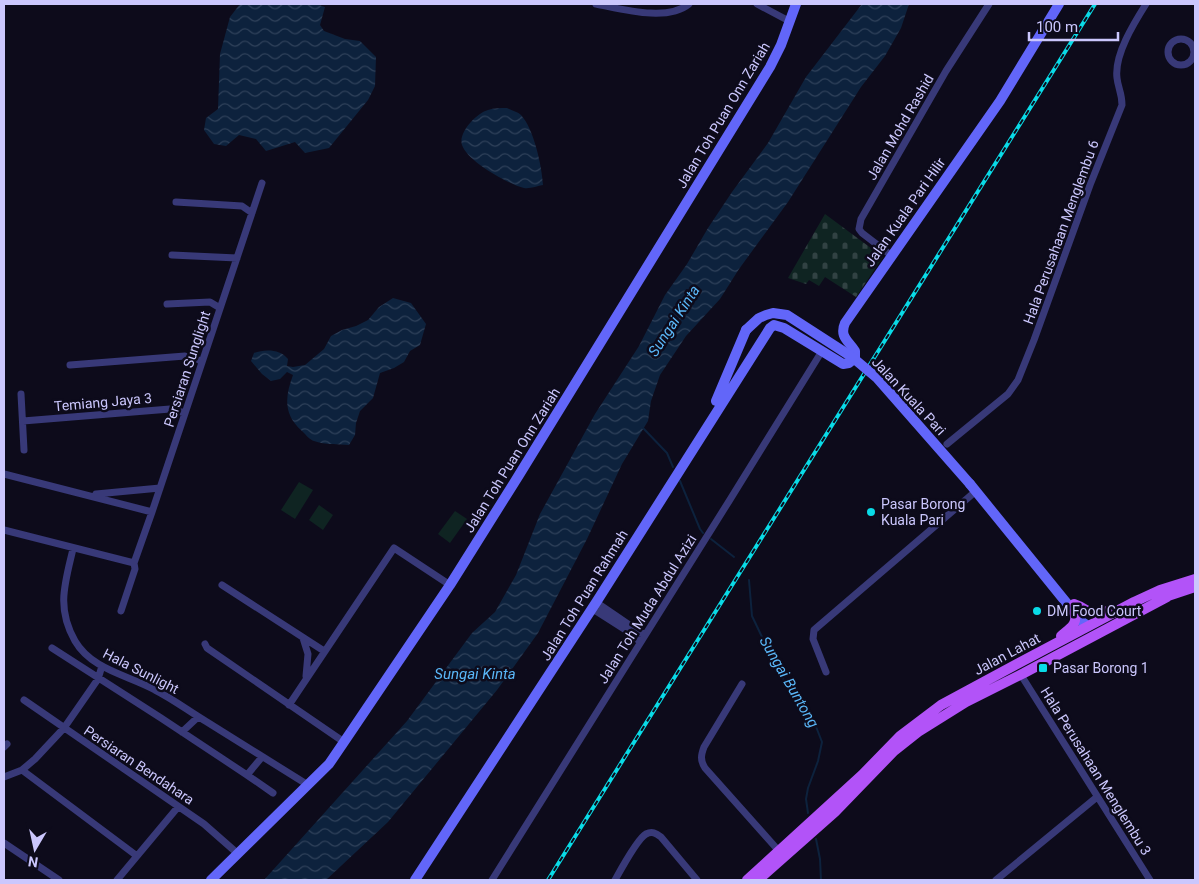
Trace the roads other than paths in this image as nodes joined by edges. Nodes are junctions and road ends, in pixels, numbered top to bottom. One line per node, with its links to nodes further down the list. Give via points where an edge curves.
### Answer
1 (596, 4): 2 (street, via 653,13 682,10)
2 (689, 4)
3 (757, 4): 8 (street)
4 (796, 4): 8 (street, Jalan Toh Puan Onn Zariah)
5 (989, 4): 13 (street, Jalan Mohd Rashid, via 946,71 861,219 862,233)
6 (1059, 4): 13 (street, Jalan Kuala Pari Hilir, via 1000,101)
7 (1146, 4): 27 (street, Hala Perusahaan Menglembu 6, via 1126,36 1119,61 1117,77 1122,105 1018,380 1008,394)
8 (790, 21): 39 (street, Jalan Toh Puan Onn Zariah, via 770,67)
9 (262, 182): 11 (street, Persiaran Sunglight)
10 (176, 202): 11 (street, via 242,206)
11 (252, 213): 14 (street, Persiaran Sunglight)
12 (172, 255): 14 (street)
13 (892, 256): 20 (street, Jalan Kuala Pari Hilir, via 843,328 844,338 855,351 855,358 843,364)
14 (237, 258): 16 (street, Persiaran Sunglight)
15 (167, 304): 16 (street, via 210,302)
16 (220, 308): 21 (street, Persiaran Sunglight)
17 (774, 325): 19 (street, Jalan Toh Puan Rahmah); 20 (street, Jalan Kuala Pari Hilir)
18 (744, 334): 19 (street); 26 (street); 30 (street, Jalan Kuala Pari, bridge, via 759,318 773,313 787,315 852,357 877,378)
19 (755, 349): 26 (street, Jalan Toh Puan Rahmah)
20 (822, 351): 48 (street, Jalan Toh Muda Abdul Azizi)
21 (202, 361): 22 (street, via 185,356); 24 (street, Persiaran Sunglight)
22 (70, 365)
23 (21, 394): 25 (street)
24 (185, 413): 25 (street, Temiang Jaya 3, via 170,409); 31 (street, Persiaran Sunglight)
25 (23, 421): 28 (street)
26 (707, 425): 42 (street, Jalan Toh Puan Rahmah)
27 (948, 444)
28 (24, 450)
29 (4, 474): 32 (street)
30 (973, 487): 43 (street, Jalan Kuala Pari); 56 (street, via 815,628 813,639)
31 (160, 488): 32 (street); 33 (street, Persiaran Sunglight)
32 (89, 495): 33 (street)
33 (152, 512): 36 (street, Persiaran Sunglight)
34 (4, 530): 35 (street)
35 (73, 548): 36 (street); 55 (street, Hala Sunlight, via 63,592 64,610 76,643 88,658)
36 (134, 563): 44 (street, Persiaran Sunglight, via 135,569)
37 (1195, 579): 41 (main road)
38 (222, 585): 49 (street)
39 (450, 585): 54 (street, via 394,548); 66 (street, Jalan Toh Puan Onn Zariah)
40 (1195, 587): 41 (main road)
41 (1163, 593): 43 (main road, via 1134,598 1104,613 1091,614); 46 (main road, via 1100,627); 57 (main road)
42 (597, 601): 45 (street, Jalan Toh Puan Rahmah); 47 (street)
43 (1074, 608): 46 (street, Jalan Kuala Pari); 52 (main road, via 1074,624)
44 (121, 610)
45 (591, 611): 47 (street); 82 (street, Jalan Toh Puan Rahmah)
46 (1088, 626): 52 (main road, Jalan Lahat); 57 (main road, via 1082,636 1030,665)
47 (634, 632): 48 (street); 50 (street)
48 (645, 634): 50 (street, Jalan Toh Muda Abdul Azizi)
49 (303, 638): 54 (street); 59 (street, via 308,654)
50 (640, 642): 83 (street, Jalan Toh Muda Abdul Azizi)
51 (206, 644): 62 (street, via 207,648)
52 (1052, 646): 76 (main road, Jalan Lahat, via 942,705 900,736)
53 (52, 648): 58 (street)
54 (324, 651): 59 (street)
55 (102, 666): 58 (street); 63 (street, Hala Sunlight, via 155,690)
56 (826, 672)
57 (1021, 675): 73 (street, Hala Perusahaan Menglembu 3); 87 (main road, via 966,702 918,732)
58 (98, 679): 64 (street); 65 (street)
59 (306, 679): 62 (street)
60 (742, 684): 76 (street, via 704,747 701,761)
61 (24, 700): 64 (street, Persiaran Bendahara)
62 (289, 704): 66 (street)
63 (198, 717): 65 (street); 67 (street, Hala Sunlight)
64 (64, 728): 68 (street); 74 (street, Persiaran Bendahara)
65 (182, 732): 69 (street)
66 (344, 742): 71 (street, Jalan Toh Puan Onn Zariah, via 329,764)
67 (262, 757): 69 (street); 71 (street, Hala Sunlight)
68 (22, 770): 70 (street); 78 (street)
69 (247, 776): 72 (street)
70 (4, 777)
71 (308, 785): 77 (street, Jalan Toh Puan Onn Zariah)
72 (273, 793)
73 (1097, 797): 88 (street); 89 (street, Hala Perusahaan Menglembu 3)
74 (178, 807): 77 (street, Persiaran Bendahara); 78 (street)
75 (4, 843): 79 (street)
76 (778, 850): 86 (main road, Jalan Lahat)
77 (238, 853): 81 (street, Jalan Toh Puan Onn Zariah)
78 (137, 856): 80 (street)
79 (58, 880)
80 (116, 880)
81 (211, 880)
82 (416, 880)
83 (492, 880)
84 (614, 880): 85 (street, via 643,837 651,832 661,837)
85 (697, 880)
86 (747, 880)
87 (758, 880)
88 (996, 880)
89 (1150, 880)

